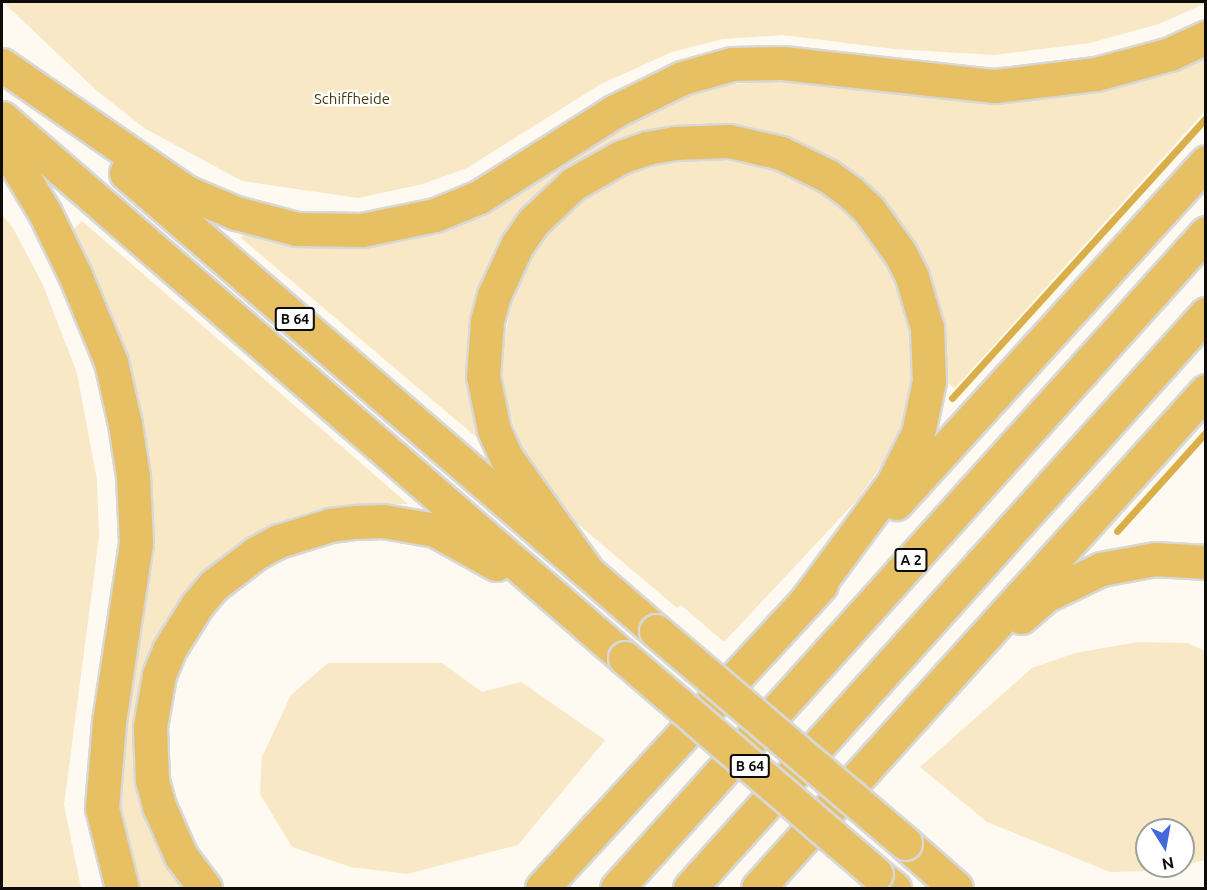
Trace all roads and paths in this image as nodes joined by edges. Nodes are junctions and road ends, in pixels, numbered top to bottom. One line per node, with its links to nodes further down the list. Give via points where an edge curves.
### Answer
1 (1206, 37): 2 (highway, via 1170,54 1096,74 995,86 782,63 732,64 682,78 615,111 479,197 435,215 362,230 297,229 236,213 186,192)
2 (2, 65): 10 (highway, B 64)
3 (2, 118): 11 (highway, B 64)
4 (2, 141): 16 (highway, via 45,213 75,275 111,362 125,423 136,543 109,722 102,808)
5 (1206, 162): 12 (highway)
6 (1206, 233): 20 (highway, A 2)
7 (1206, 314): 21 (highway)
8 (1206, 391): 13 (highway)
9 (1206, 562): 13 (highway, via 1155,559 1101,569 1045,596)
10 (588, 572): 12 (highway, via 506,457 494,430 483,376 487,321 494,294 517,245 533,222 581,179 647,148 674,142 729,141 797,159 850,192 886,231 900,253 912,277 927,328 929,381 918,433 893,483); 23 (highway, B 64, bridge)
11 (555, 597): 15 (highway, B 64, bridge); 17 (highway, via 435,530 383,521 304,531 234,568 197,605 173,642 159,675 150,727 152,780 159,806 181,856)
12 (806, 601): 14 (highway)
13 (949, 675): 22 (highway)
14 (566, 859): 18 (highway); 19 (highway)
15 (885, 881)
16 (122, 888)
17 (205, 888)
18 (532, 888)
19 (542, 888)
20 (617, 888)
21 (690, 888)
22 (758, 888)
23 (956, 888)

